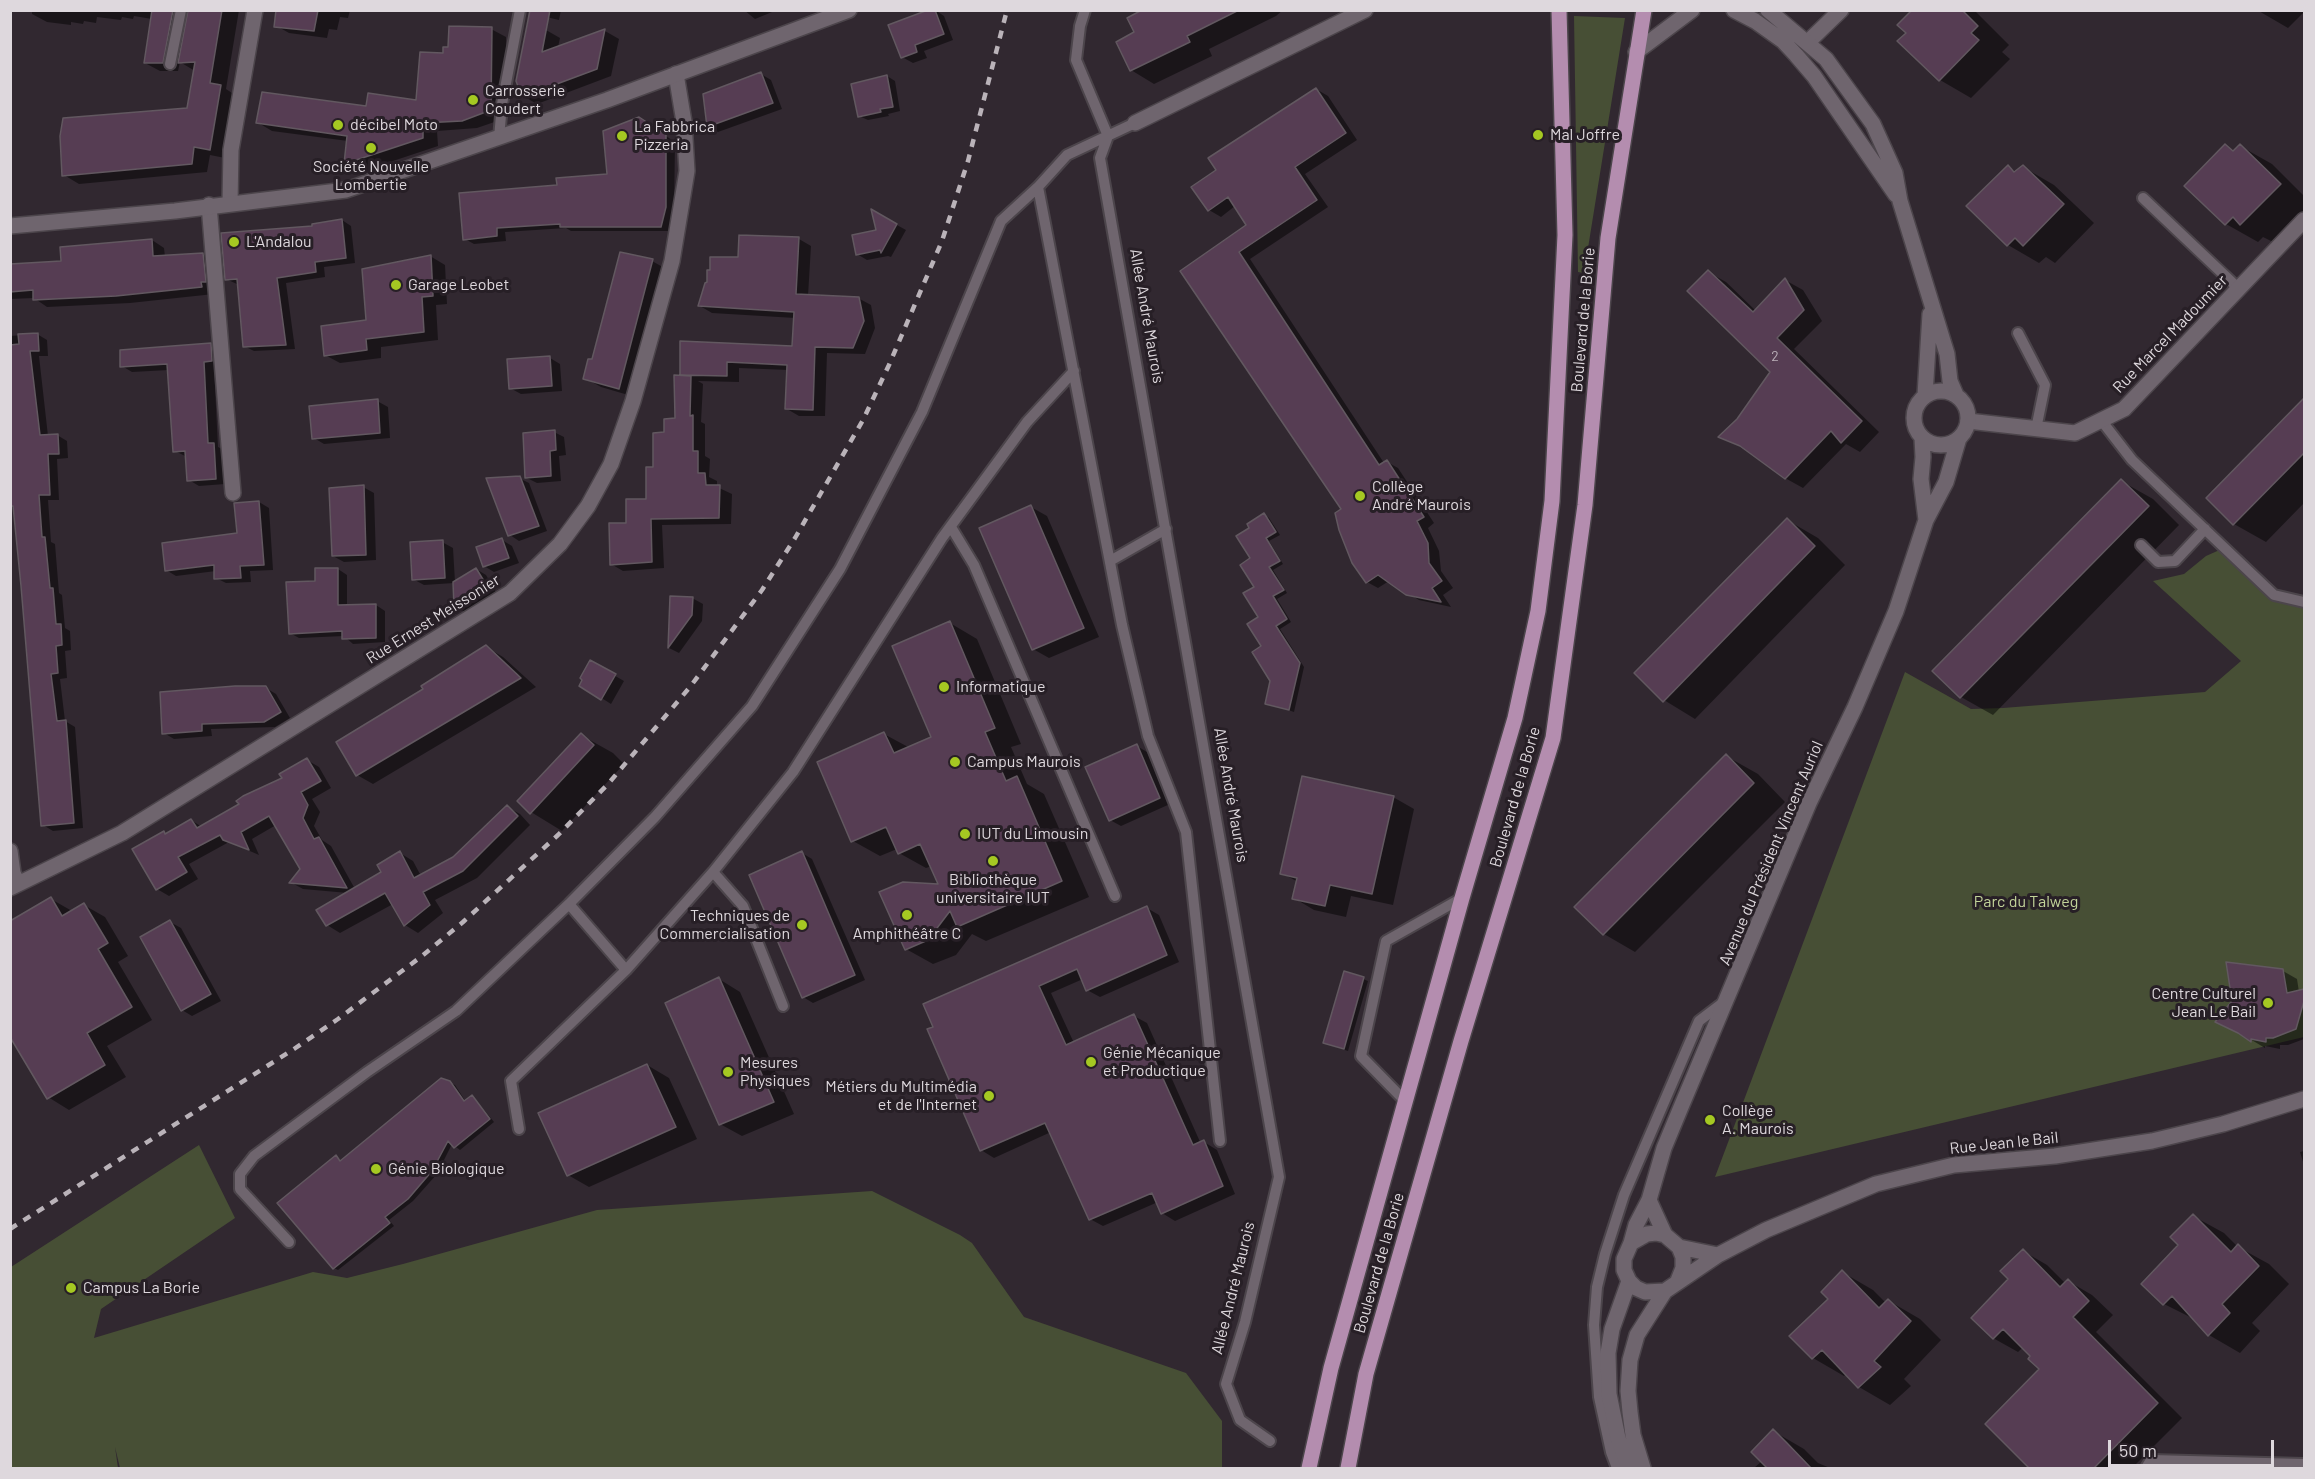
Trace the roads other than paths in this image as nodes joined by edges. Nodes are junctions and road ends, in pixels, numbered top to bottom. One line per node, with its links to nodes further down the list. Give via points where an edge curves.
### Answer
1 (181, 10): 17 (lane)
2 (255, 10): 25 (street, via 231,150)
3 (520, 10): 21 (lane)
4 (849, 10): 13 (street)
5 (1085, 10): 20 (lane, via 1076,60)
6 (1365, 10): 19 (street)
7 (1559, 10): 52 (main road, Boulevard de la Borie, via 1565,236 1552,501 1538,611 1515,718)
8 (1644, 10): 15 (main road, Boulevard de la Borie)
9 (1692, 10): 15 (street)
10 (1734, 10): 16 (street, via 1783,41)
11 (1768, 10): 14 (street)
12 (1841, 10): 14 (street)
13 (821, 15): 18 (street)
14 (1808, 42): 16 (lane); 24 (street, via 1826,59 1873,124 1895,173)
15 (1636, 52): 72 (main road, Boulevard de la Borie, via 1608,238 1585,504 1553,738 1366,1374)
16 (1796, 55): 24 (street)
17 (170, 64)
18 (676, 74): 21 (street); 50 (street, Rue Ernest Meissonier, via 687,171 672,261 611,464 588,506 560,544 510,593 122,833)
19 (1135, 123): 20 (lane)
20 (1108, 135): 22 (lane, via 1067,155); 43 (lane, Allée André Maurois, via 1100,158)
21 (499, 138): 25 (street, via 346,190)
22 (1038, 187): 32 (lane); 53 (lane, via 1001,221 922,412 840,569 752,706 655,817)
23 (2143, 198): 29 (lane)
24 (1900, 201): 30 (street)
25 (230, 203): 26 (street)
26 (209, 205): 28 (street); 40 (street)
27 (2304, 220): 29 (street, Rue Marcel Madoumier)
28 (10, 226)
29 (2239, 289): 35 (street, Rue Marcel Madoumier, via 2124,409)
30 (1931, 299): 33 (street); 34 (street)
31 (2018, 333): 37 (lane, via 2045,385)
32 (1074, 371): 42 (lane, via 1027,422); 46 (lane)
33 (1925, 395): 34 (street, via 1941,391); 38 (street, via 1914,412 1914,423)
34 (1956, 395): 36 (street, via 1963,402)
35 (2101, 420): 37 (street, Rue Marcel Madoumier, via 2075,433); 44 (lane, via 2132,460)
36 (1968, 421): 37 (street, Rue Marcel Madoumier); 39 (street)
37 (2036, 429)
38 (1922, 438): 39 (street, via 1936,445); 41 (street, Avenue du Président Vincent Auriol)
39 (1959, 438): 41 (street, Avenue du Président Vincent Auriol, via 1946,482)
40 (233, 494)
41 (1926, 520): 55 (street, Avenue du Président Vincent Auriol, via 1896,611 1809,803)
42 (951, 527): 49 (lane, via 793,772); 51 (lane, via 974,565)
43 (1166, 529): 46 (lane); 69 (lane, Allée André Maurois, via 1279,1178 1226,1384 1240,1420)
44 (2205, 529): 45 (lane, via 2175,561 2158,562); 47 (lane, via 2274,595)
45 (2141, 545)
46 (1110, 561): 60 (lane, via 1148,736 1186,832)
47 (2304, 602)
48 (10, 851): 50 (street)
49 (713, 872): 54 (lane); 56 (lane, via 743,906)
50 (14, 886)
51 (1115, 896)
52 (1462, 898): 58 (main road, Boulevard de la Borie); 58 (lane, via 1386,941 1362,1056)
53 (569, 904): 54 (lane); 63 (lane, via 456,1011 254,1156 240,1174 240,1189)
54 (626, 970): 59 (lane, via 511,1081)
55 (1727, 1000): 61 (street, Avenue du Président Vincent Auriol, via 1664,1148); 73 (lane, via 1699,1021 1624,1195 1602,1265 1594,1325 1597,1377)
56 (783, 1006)
57 (2304, 1099): 66 (street, Rue Jean le Bail, via 2152,1141 2055,1156 1954,1165 1876,1184 1766,1230)
58 (1405, 1101): 71 (main road, Boulevard de la Borie, via 1331,1368)
59 (519, 1129)
60 (1220, 1141)
61 (1649, 1200): 62 (street); 64 (street, Avenue du Président Vincent Auriol)
62 (1665, 1235): 64 (street, via 1647,1234); 65 (street)
63 (289, 1242)
64 (1631, 1243): 67 (street, via 1624,1259)
65 (1679, 1247): 66 (street); 68 (street, via 1683,1268)
66 (1718, 1256): 68 (street, Rue Jean le Bail)
67 (1629, 1281): 68 (street, via 1645,1292); 74 (street, via 1608,1353 1618,1438)
68 (1671, 1287): 75 (street, via 1637,1335 1630,1360 1630,1412)
69 (1270, 1441)
70 (2304, 1464): 76 (lane, via 2151,1460)
71 (1309, 1468)
72 (1348, 1468)
73 (1617, 1468)
74 (1629, 1468)
75 (1643, 1468)
76 (2146, 1468)

